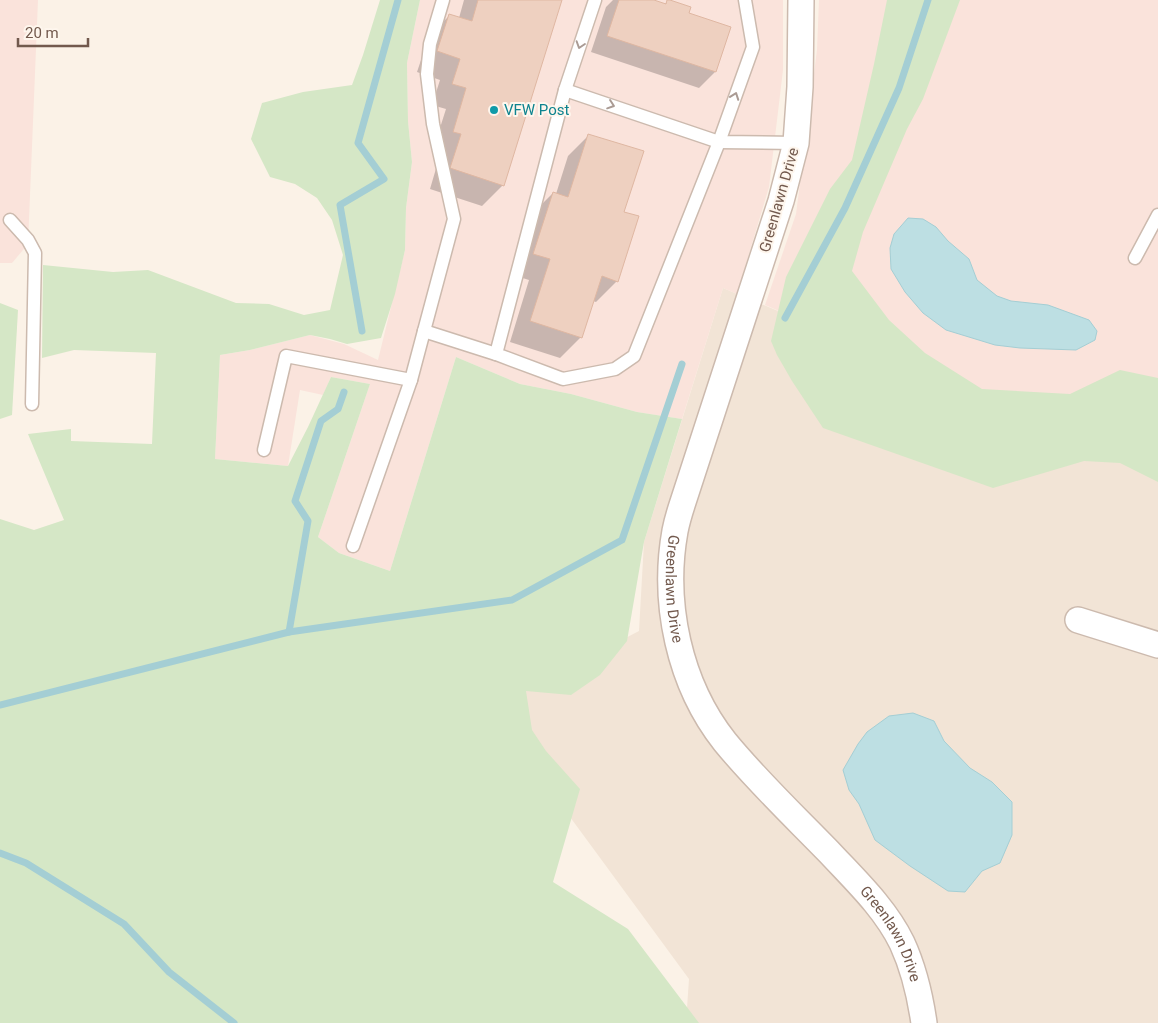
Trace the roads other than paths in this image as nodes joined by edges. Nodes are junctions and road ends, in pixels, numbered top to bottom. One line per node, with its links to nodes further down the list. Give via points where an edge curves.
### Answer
1 (444, 0): 11 (lane, via 430,44 427,74 433,124 454,219)
2 (595, 0): 5 (lane, one-way to 5)
3 (745, 0): 6 (lane, one-way to 3, via 754,47)
4 (801, 0): 7 (street, Greenlawn Drive)
5 (565, 90): 6 (lane, one-way to 6); 12 (lane)
6 (719, 142): 7 (lane); 12 (lane, via 634,356 615,369 563,379)
7 (796, 143): 19 (street, Greenlawn Drive, via 781,201 675,530 671,563 675,630 694,689 724,740 889,921 913,971)
8 (1158, 215): 10 (lane)
9 (10, 220): 14 (lane, via 28,240 35,254)
10 (1135, 258)
11 (424, 331): 12 (lane); 13 (lane)
12 (496, 354)
13 (411, 380): 15 (lane, via 286,356); 16 (lane)
14 (32, 404)
15 (264, 450)
16 (353, 546)
17 (1078, 620): 18 (street)
18 (1158, 645)
19 (924, 1023)

